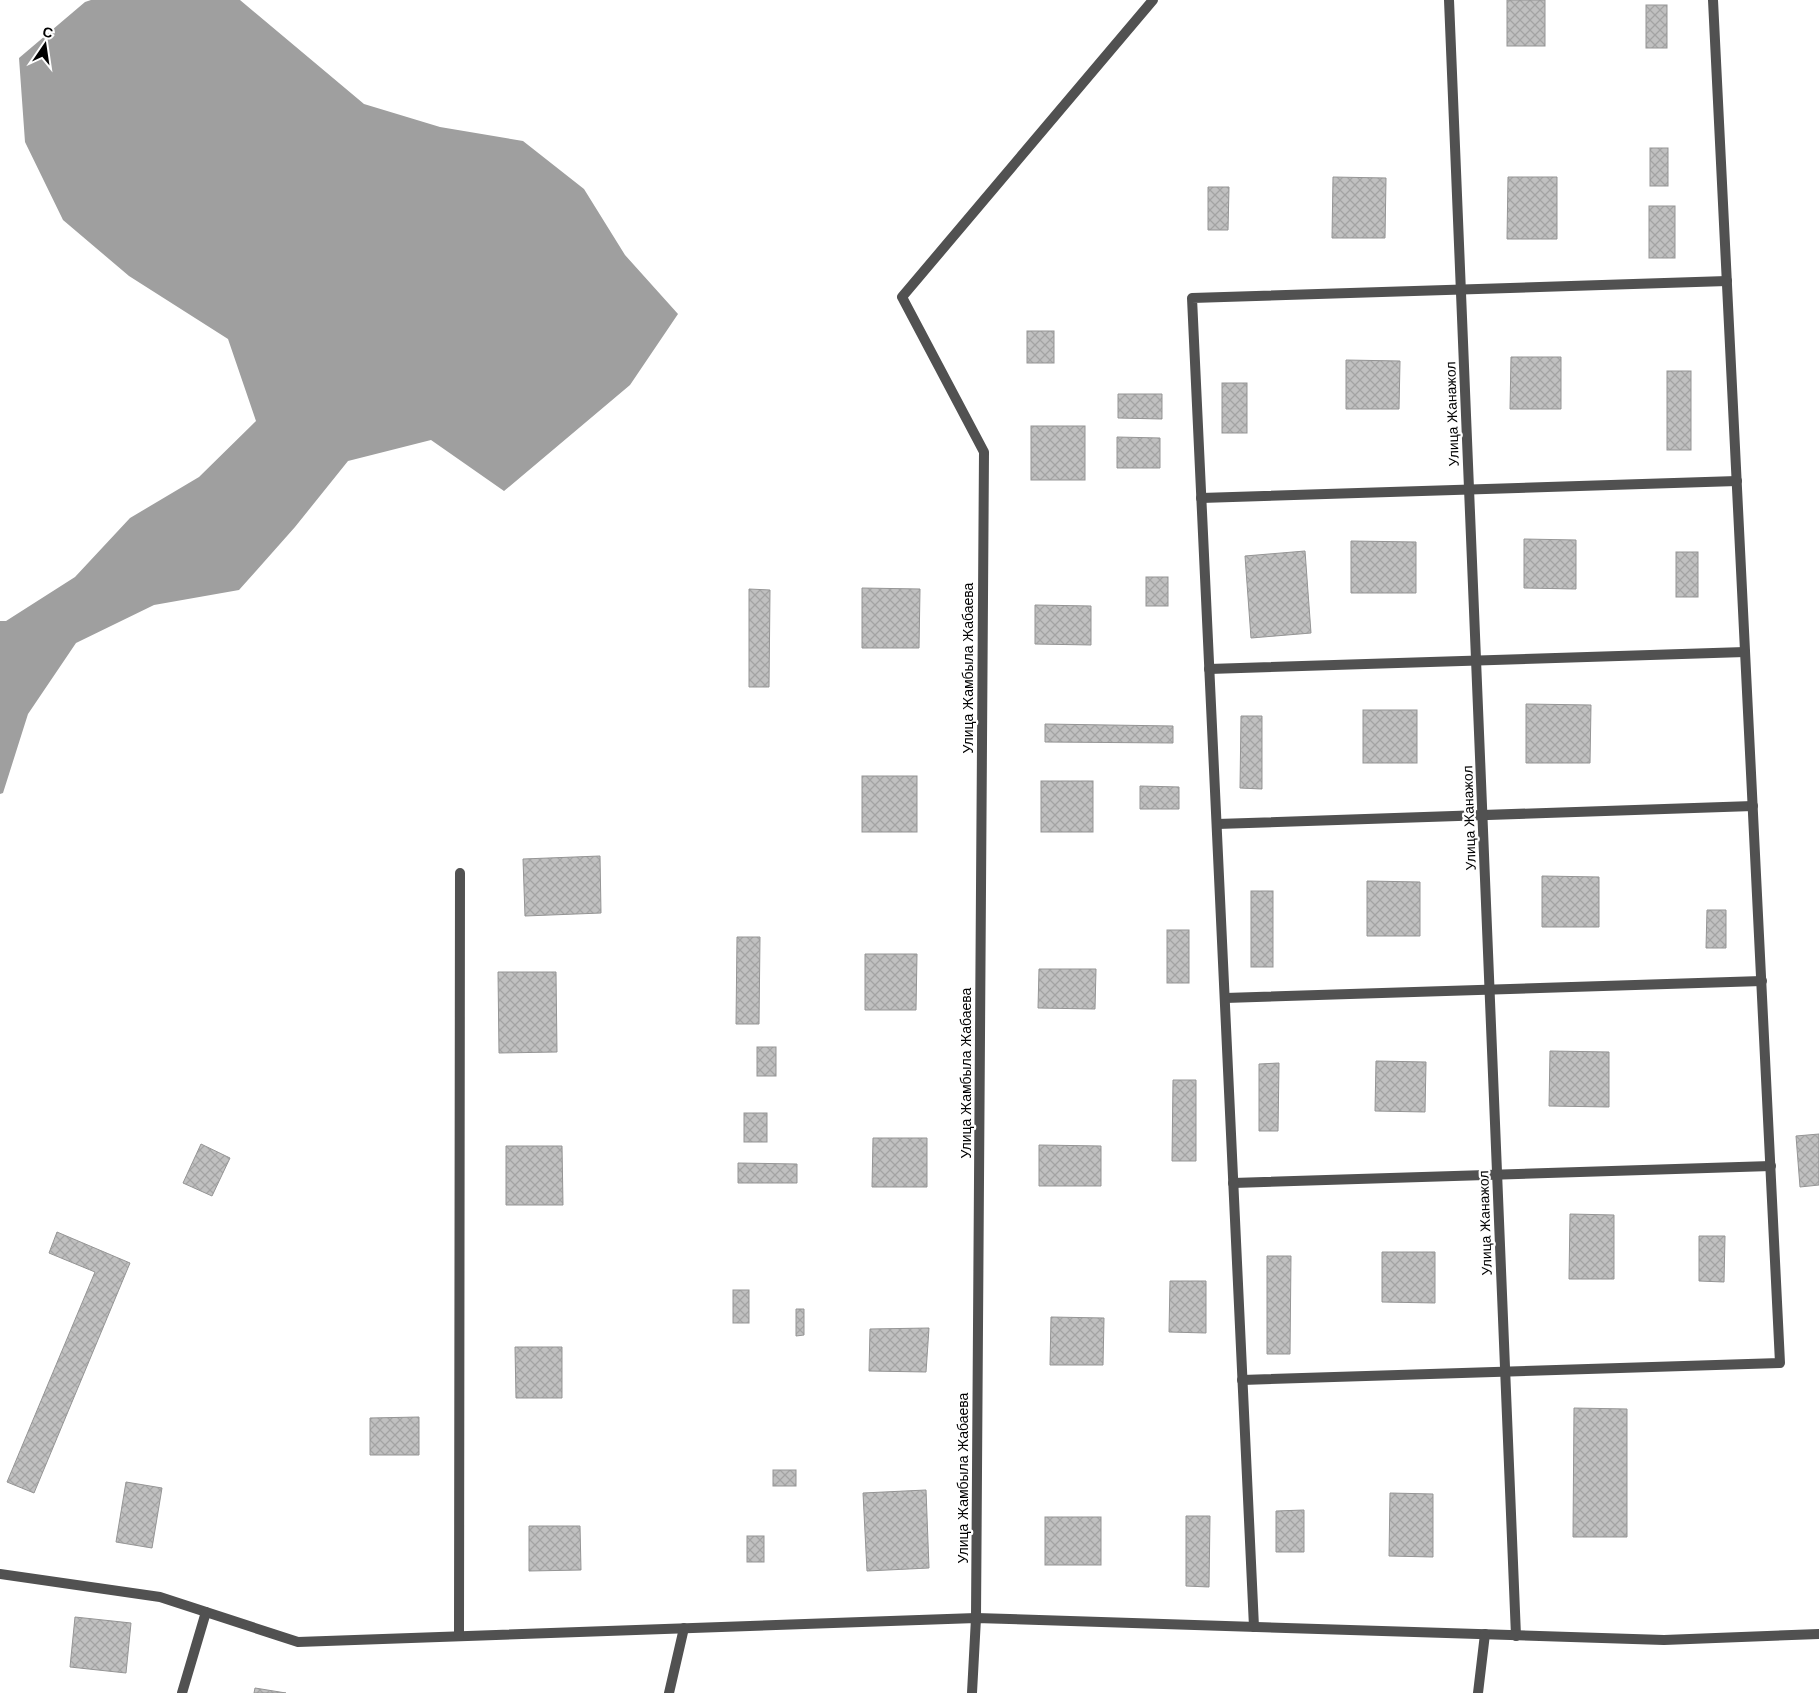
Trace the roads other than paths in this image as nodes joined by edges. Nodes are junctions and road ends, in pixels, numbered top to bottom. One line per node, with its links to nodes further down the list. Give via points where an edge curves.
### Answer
1 (1152, 0): 26 (street, Улица Жамбыла Жабаева, via 902,297 984,452)
2 (1448, 0): 5 (street, Улица Жанажол)
3 (1713, 0): 4 (street)
4 (1727, 281): 5 (street); 6 (street)
5 (1460, 290): 7 (street, Улица Жанажол); 8 (street, via 1192,298)
6 (1737, 480): 7 (street); 9 (street)
7 (1469, 489): 8 (street); 10 (street, Улица Жанажол)
8 (1201, 498): 11 (street)
9 (1746, 652): 10 (street); 12 (street)
10 (1476, 660): 11 (street); 13 (street, Улица Жанажол)
11 (1209, 669): 14 (street)
12 (1753, 806): 13 (street); 16 (street)
13 (1482, 815): 14 (street); 17 (street, Улица Жанажол)
14 (1216, 824): 18 (street)
15 (460, 873): 31 (street)
16 (1762, 981): 17 (street); 19 (street)
17 (1489, 990): 18 (street); 20 (street, Улица Жанажол)
18 (1225, 998): 21 (street)
19 (1771, 1166): 20 (street); 22 (street, via 1780,1363)
20 (1497, 1174): 21 (street); 22 (street, Улица Жанажол)
21 (1233, 1183): 23 (street)
22 (1505, 1372): 23 (street); 32 (street, Улица Жанажол)
23 (1242, 1380): 27 (street)
24 (0, 1574): 25 (street, via 160,1597)
25 (206, 1612): 31 (street, via 298,1642); 33 (street)
26 (976, 1618): 27 (street); 28 (street); 35 (street, Улица Жамбыла Жабаева)
27 (1254, 1627): 29 (street)
28 (684, 1628): 31 (street); 34 (street)
29 (1485, 1634): 32 (street); 36 (street)
30 (1819, 1634): 32 (street, via 1664,1640)
31 (459, 1636)
32 (1516, 1636)
33 (182, 1693)
34 (669, 1693)
35 (972, 1693)
36 (1478, 1693)

